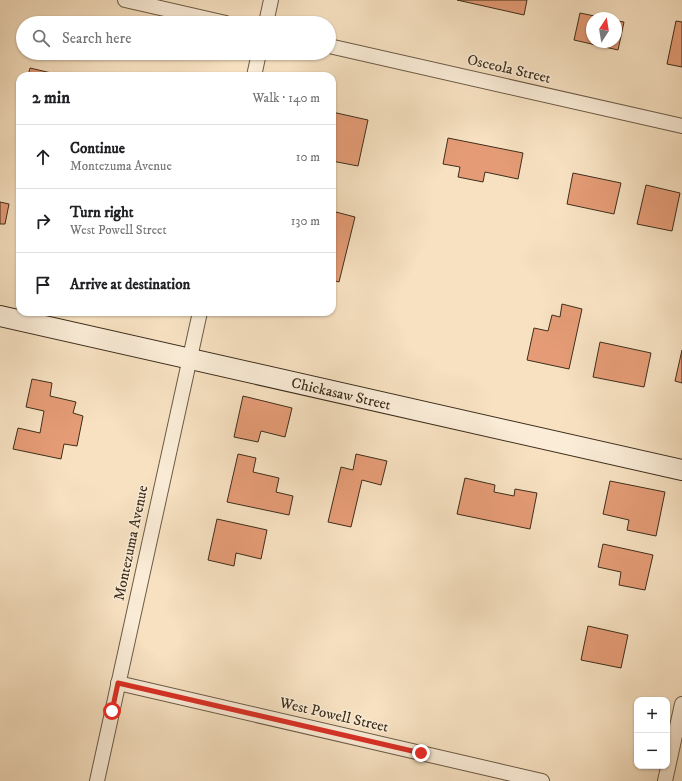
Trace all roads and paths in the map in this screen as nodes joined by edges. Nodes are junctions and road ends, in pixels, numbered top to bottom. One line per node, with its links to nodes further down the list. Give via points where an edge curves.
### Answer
1 (125, 0): 3 (street)
2 (271, 0): 4 (street)
3 (195, 16)
4 (268, 16)
5 (336, 48): 8 (street, Osceola Street)
6 (257, 60): 7 (street)
7 (255, 72)
8 (682, 126)
9 (0, 316): 11 (street, Chickasaw Street)
10 (199, 316): 11 (street, Montezuma Avenue)
11 (189, 359): 12 (street, Chickasaw Street); 13 (street, Montezuma Avenue)
12 (682, 470)
13 (118, 683): 15 (street, Montezuma Avenue); 16 (street, West Powell Street)
14 (682, 704): 17 (street)
15 (97, 781)
16 (542, 781)
17 (665, 781)

